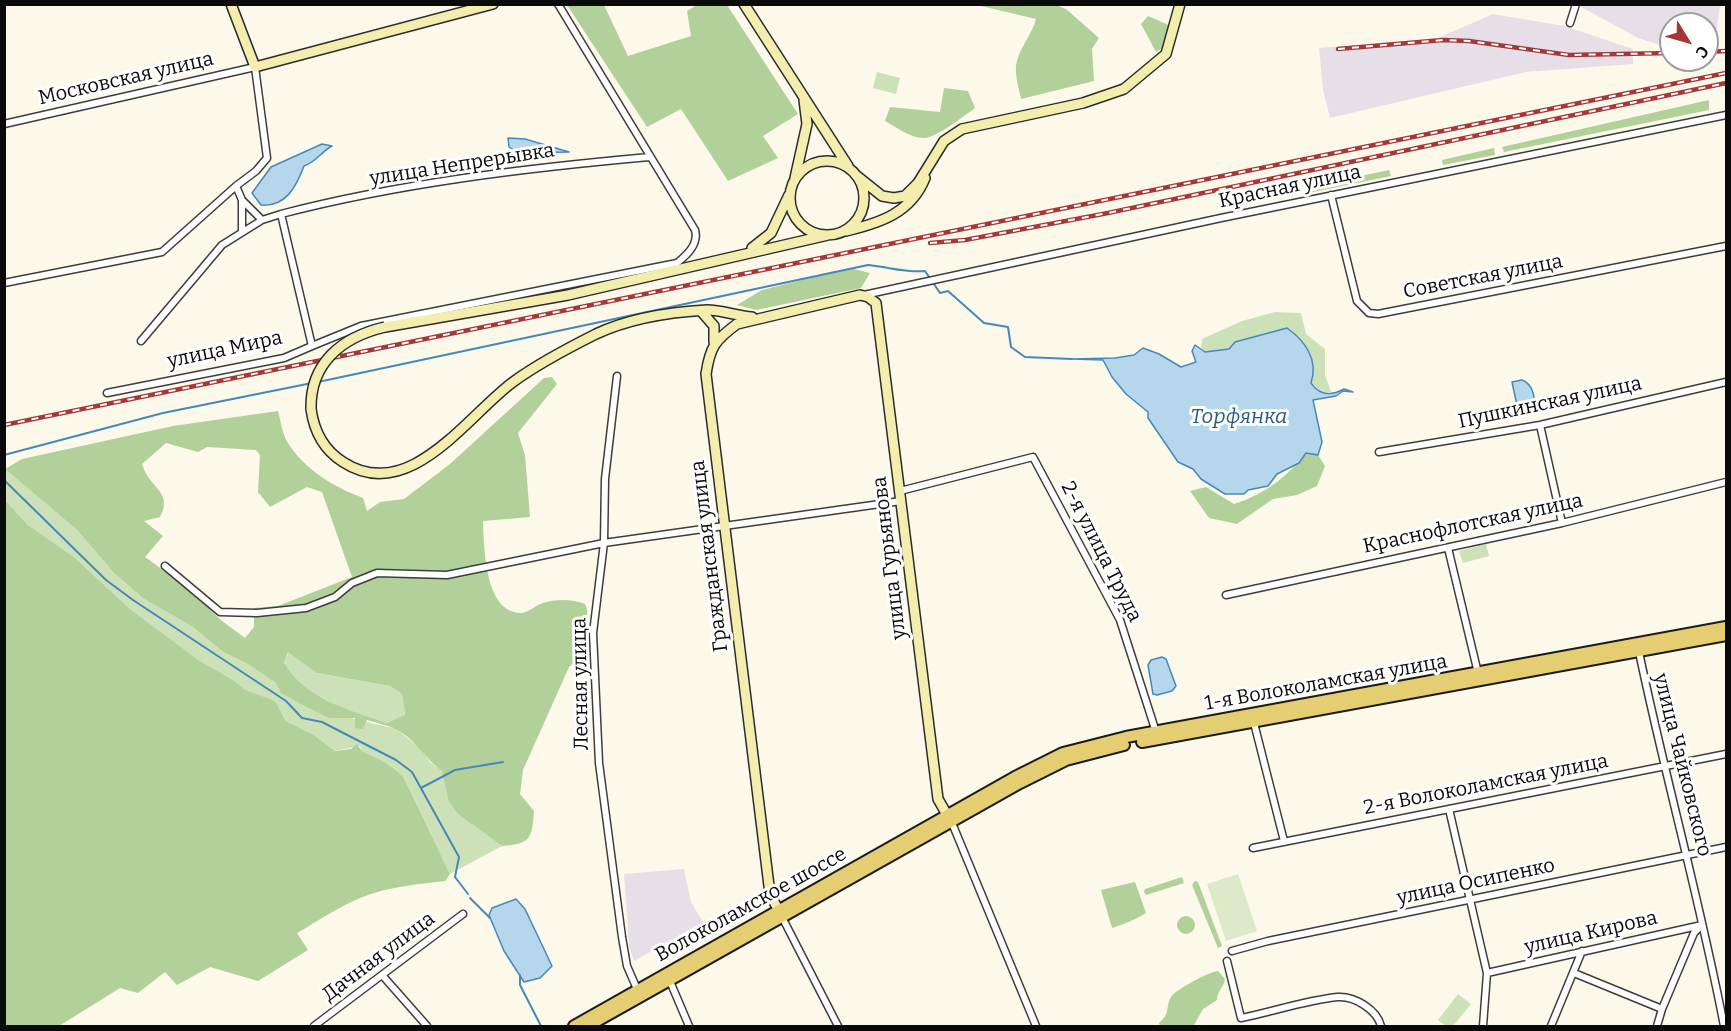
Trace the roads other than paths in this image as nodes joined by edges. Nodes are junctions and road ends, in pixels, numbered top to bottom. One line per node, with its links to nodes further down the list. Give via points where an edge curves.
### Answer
1 (231, 4): 8 (street)
2 (492, 4): 8 (street)
3 (558, 4): 12 (street)
4 (744, 4): 9 (street)
5 (1180, 4): 13 (street, via 1166,54 1124,89 1095,100 962,129 944,141)
6 (1576, 4): 7 (street)
7 (1570, 23)
8 (255, 67): 11 (street, Московская улица); 17 (street, via 267,158)
9 (800, 89): 14 (street); 16 (street, via 807,124)
10 (1726, 115): 19 (street, Красная улица)
11 (4, 124)
12 (649, 157): 21 (street, улица Непрерывка, via 504,173); 33 (street, via 696,235 691,249 677,263 360,326)
13 (930, 165): 15 (street, via 900,198 882,196); 24 (street, via 910,205)
14 (850, 169): 15 (street); 16 (street, via 832,161 819,162)
15 (857, 177): 24 (street, via 863,190 862,209 856,221)
16 (795, 181): 18 (street)
17 (236, 186): 20 (street); 28 (street, via 162,252)
18 (790, 192): 25 (street, via 793,212 800,223 810,231); 27 (street, via 771,233)
19 (1331, 195): 26 (street, Советская улица, via 1357,301 1369,313); 29 (street, Красная улица)
20 (242, 200): 22 (street); 23 (street)
21 (281, 214): 22 (street); 33 (street, улица Мира)
22 (262, 220): 23 (street)
23 (242, 231): 32 (street, via 222,245)
24 (841, 232): 25 (street)
25 (828, 235): 27 (street)
26 (1726, 246)
27 (745, 252): 30 (street, bridge, via 568,295 385,327 351,339 330,354 316,376 311,410 318,434 340,460 371,473 397,472 433,453 512,382 598,333 636,321)
28 (4, 283)
29 (860, 296): 31 (street); 41 (street, улица Гурьянова, via 873,300 878,308)
30 (701, 311): 31 (street); 34 (street, Гражданская улица, via 715,331)
31 (766, 317): 34 (street, via 737,324 720,336)
32 (141, 341)
33 (312, 346): 37 (street, улица Мира, via 282,358)
34 (711, 351): 43 (street, Гражданская улица, via 706,374)
35 (616, 376): 44 (street, Лесная улица, via 605,479)
36 (1726, 382): 38 (street, Пушкинская улица)
37 (107, 393)
38 (1540, 425): 39 (street, Пушкинская улица); 42 (street)
39 (1379, 452)
40 (1726, 482): 42 (street, Краснофлотская улица)
41 (901, 496): 43 (street); 53 (street, 2-я улица Труда, via 1033,457 1120,620); 57 (street, улица Гурьянова, via 938,799)
42 (1562, 524): 45 (street, Краснофлотская улица)
43 (725, 528): 44 (street); 64 (street, Гражданская улица, via 770,894)
44 (604, 543): 46 (street, via 447,575 377,573 306,608 257,613 220,612); 73 (street, Лесная улица, via 593,633 599,764 622,938 627,966)
45 (1448, 548): 47 (street, Краснофлотская улица); 51 (street)
46 (165, 566)
47 (1226, 595)
48 (1726, 627): 51 (main road, 1-я Волоколамская улица)
49 (1726, 635): 50 (main road, 1-я Волоколамская улица)
50 (1639, 652): 52 (main road, 1-я Волоколамская улица); 55 (street, улица Чайковского)
51 (1478, 673): 52 (main road, 1-я Волоколамская улица)
52 (1253, 719): 53 (main road, 1-я Волоколамская улица); 57 (main road, 1-я Волоколамская улица, via 1085,754); 58 (street)
53 (1156, 732): 57 (main road, 1-я Волоколамская улица, via 1064,753 1015,777)
54 (1726, 754): 55 (street, 2-я Волоколамская улица)
55 (1663, 767): 56 (street, 2-я Волоколамская улица); 61 (street, улица Чайковского)
56 (1449, 809): 58 (street, 2-я Волоколамская улица); 62 (street)
57 (949, 820): 64 (main road, Волоколамское шоссе); 82 (street)
58 (1284, 841): 59 (street, 2-я Волоколамская улица)
59 (1252, 848)
60 (1726, 848): 61 (street, улица Осипенко)
61 (1687, 854): 62 (street, улица Осипенко); 65 (street, улица Чайковского)
62 (1468, 900): 66 (street, улица Осипенко); 69 (street)
63 (463, 914): 71 (street, Дачная улица)
64 (780, 914): 72 (main road, Волоколамское шоссе); 81 (street)
65 (1702, 925): 67 (street, улица Кирова); 74 (street, via 1694,933); 75 (street, улица Чайковского)
66 (1232, 951)
67 (1582, 951): 69 (street, улица Кирова); 70 (street)
68 (1227, 961): 83 (street, via 1241,1018 1340,997 1366,1005)
69 (1487, 973): 84 (street)
70 (1574, 973): 74 (street); 85 (street)
71 (382, 975): 76 (street, Дачная улица); 77 (street)
72 (667, 977): 73 (main road, Волоколамское шоссе); 79 (main road, Волоколамское шоссе); 80 (street)
73 (637, 989): 78 (main road, Волоколамское шоссе)
74 (1662, 1009): 86 (street)
75 (1725, 1025)
76 (314, 1026)
77 (427, 1026)
78 (574, 1026)
79 (588, 1026)
80 (689, 1026)
81 (838, 1026)
82 (1035, 1026)
83 (1381, 1026)
84 (1483, 1026)
85 (1551, 1026)
86 (1657, 1026)

